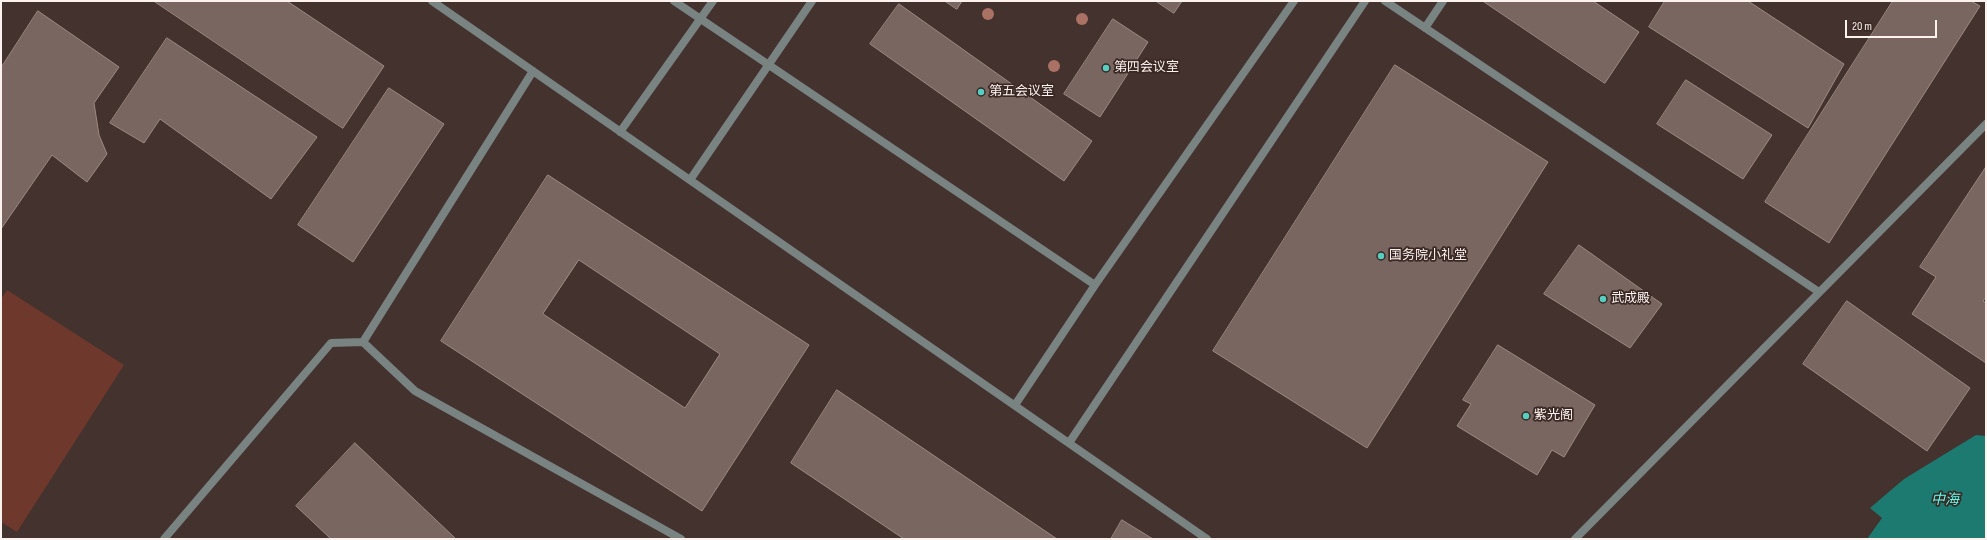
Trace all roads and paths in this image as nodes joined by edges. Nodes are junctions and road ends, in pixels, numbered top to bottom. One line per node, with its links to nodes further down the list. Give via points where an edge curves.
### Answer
1 (432, 1): 12 (lane)
2 (674, 1): 9 (lane)
3 (713, 1): 9 (lane)
4 (812, 1): 11 (lane)
5 (1294, 1): 16 (lane)
6 (1365, 1): 20 (lane)
7 (1385, 1): 10 (lane)
8 (1443, 1): 10 (lane)
9 (700, 19): 11 (lane); 14 (lane)
10 (1425, 28): 17 (lane)
11 (768, 65): 15 (lane); 16 (lane)
12 (533, 71): 14 (lane); 18 (lane)
13 (1986, 124): 17 (lane)
14 (620, 132): 15 (lane)
15 (690, 180): 19 (lane)
16 (1095, 286): 19 (lane)
17 (1819, 292): 24 (lane)
18 (363, 342): 21 (lane, via 331,343); 22 (lane, via 415,391)
19 (1014, 406): 20 (lane)
20 (1069, 443): 23 (lane)
21 (164, 539)
22 (681, 539)
23 (1207, 539)
24 (1576, 539)

